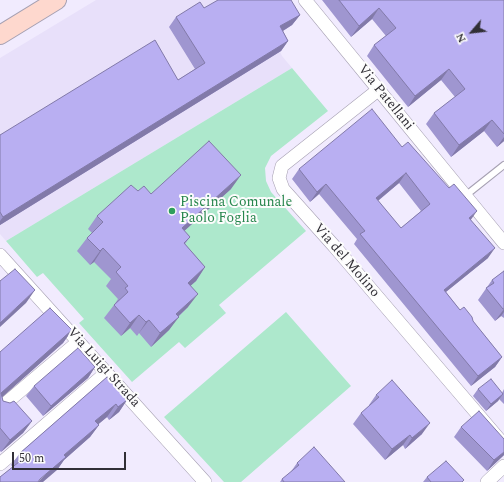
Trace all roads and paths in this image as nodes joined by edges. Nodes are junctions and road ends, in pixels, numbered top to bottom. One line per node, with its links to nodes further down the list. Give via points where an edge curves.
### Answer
1 (57, 0): 3 (street)
2 (305, 0): 4 (street, Via Patellani)
3 (0, 35)
4 (378, 90): 6 (street, Via Patellani); 12 (street, Via del Molino, via 282,166 279,178 282,189)
5 (504, 165): 6 (lane)
6 (466, 196): 7 (street, Via Patellani)
7 (504, 243)
8 (2, 261): 9 (street, Via Luigi Strada)
9 (78, 342): 10 (street, Via Luigi Strada); 11 (street)
10 (106, 373): 13 (street); 15 (street, Via Luigi Strada)
11 (0, 408)
12 (504, 445)
13 (0, 464)
14 (504, 466): 16 (street)
15 (205, 482)
16 (487, 482)

